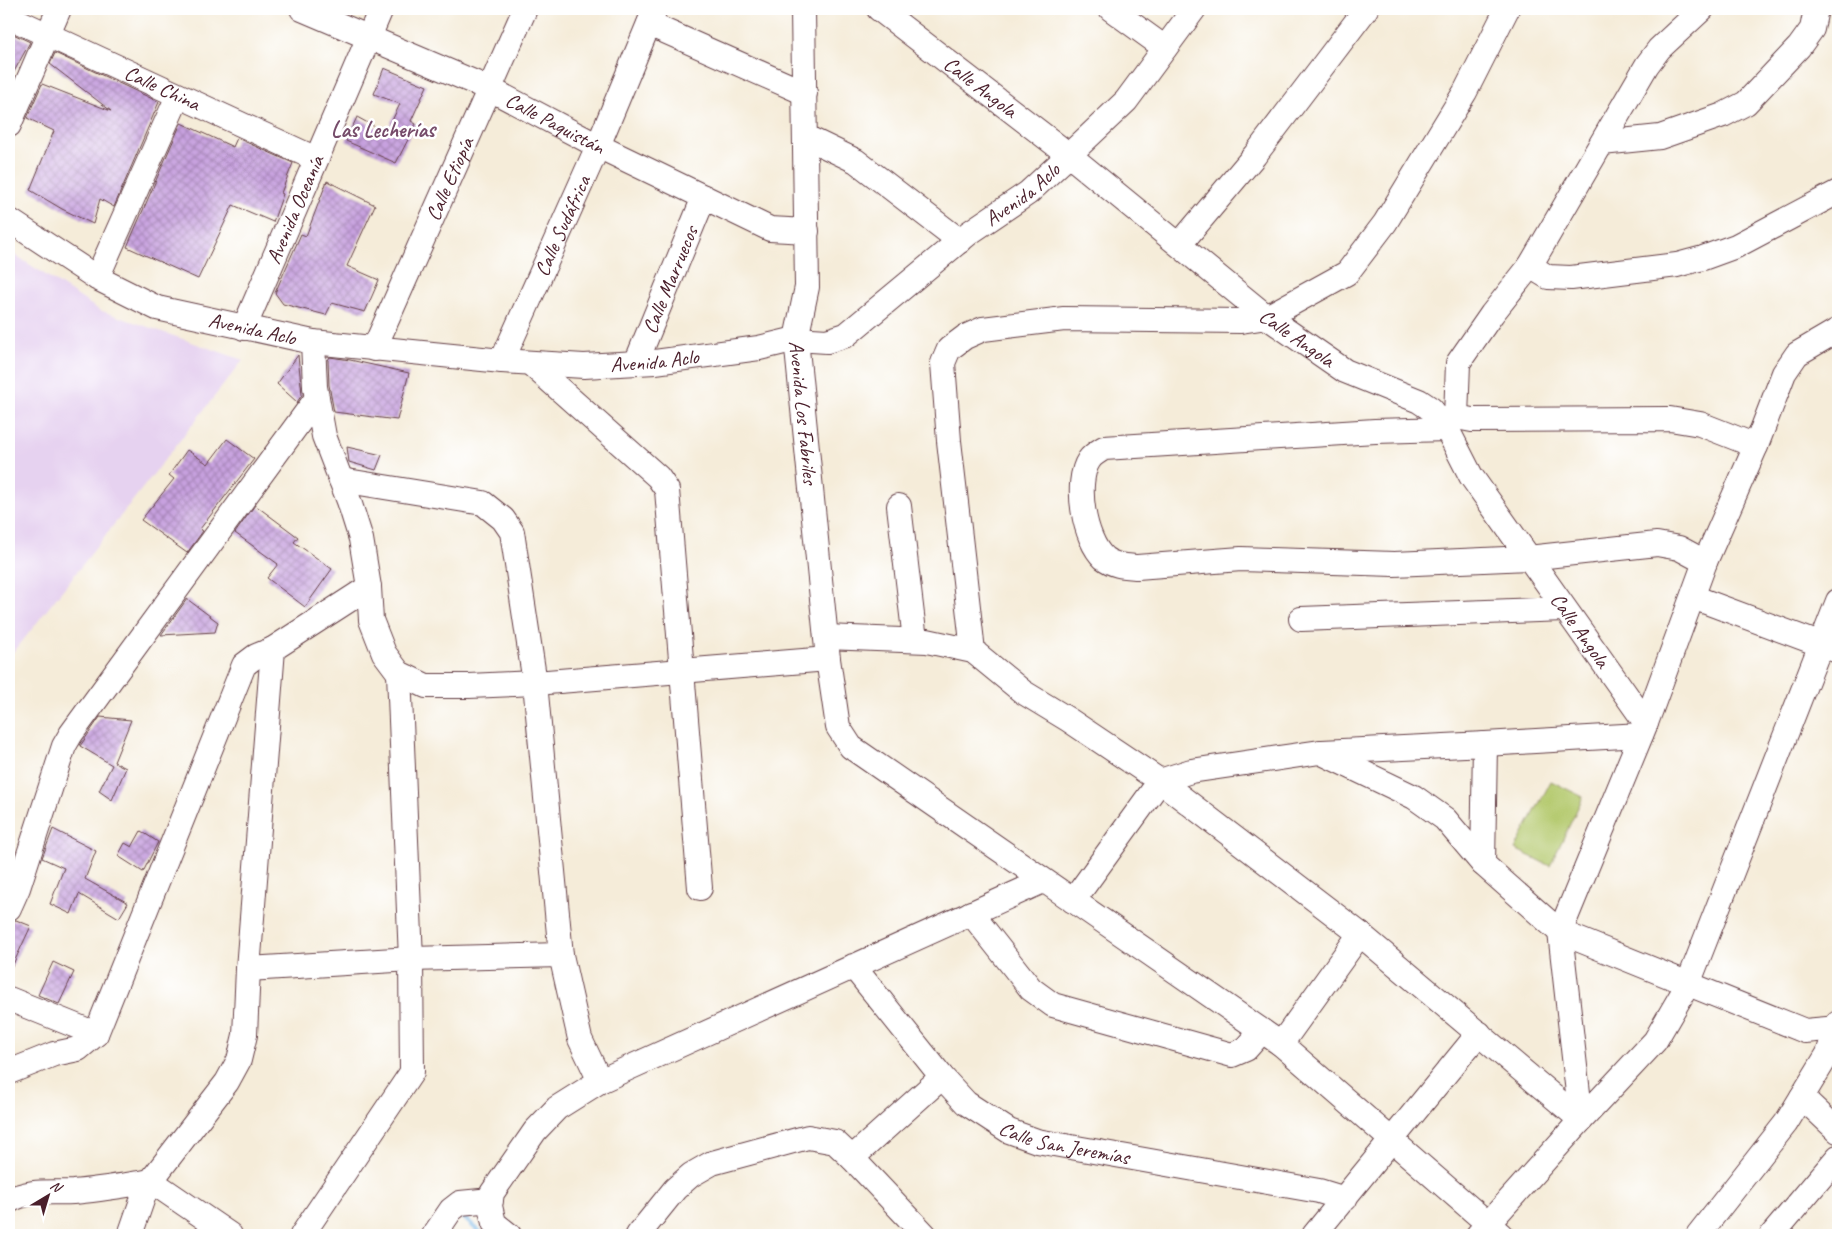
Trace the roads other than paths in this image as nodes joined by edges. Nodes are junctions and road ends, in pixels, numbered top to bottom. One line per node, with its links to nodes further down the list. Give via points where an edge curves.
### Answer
1 (59, 9): 15 (street)
2 (302, 9): 16 (street, Calle Paquistán)
3 (381, 9): 16 (street, Avenida Oceanía)
4 (525, 9): 18 (street, Calle Etiopía)
5 (803, 9): 19 (street, Avenida Los Fabriles)
6 (878, 9): 25 (street, Calle Angola)
7 (1111, 9): 17 (street)
8 (1194, 9): 17 (street, Avenida Aclo)
9 (1366, 9): 32 (street, via 1255,155)
10 (1507, 9): 35 (street, via 1465,92 1385,223 1362,254 1347,273)
11 (1702, 9): 23 (street, via 1659,49 1647,65)
12 (1816, 9): 23 (street, via 1812,29 1799,47 1746,103 1723,115 1660,137)
13 (652, 16): 19 (street); 24 (street, Calle Sudáfrica)
14 (9, 17): 15 (street, Calle China)
15 (48, 34): 20 (street, Calle China); 21 (street)
16 (368, 38): 18 (street, Calle Paquistán); 26 (street, Avenida Oceanía)
17 (1165, 48): 25 (street, Avenida Aclo, via 1126,100)
18 (490, 89): 24 (street, Calle Paquistán); 40 (street, Calle Etiopía)
19 (805, 93): 22 (street, Avenida Los Fabriles)
20 (178, 96): 26 (street, Calle China); 34 (street)
21 (9, 125)
22 (806, 137): 30 (street, Avenida Los Fabriles); 31 (street, via 856,161)
23 (1602, 143): 33 (street)
24 (598, 146): 28 (street, Calle Paquistán); 41 (street, Calle Sudáfrica)
25 (1069, 155): 31 (street, Avenida Aclo, via 1028,193); 32 (street, Calle Angola)
26 (316, 159): 36 (street, Avenida Oceanía)
27 (1838, 192): 33 (street, via 1736,246 1686,263 1571,278 1548,277)
28 (704, 197): 30 (street, Calle Paquistán, via 770,229); 43 (street, Calle Marruecos)
29 (9, 220): 34 (street, Avenida Aclo)
30 (806, 231): 38 (street, Avenida Los Fabriles, via 807,287)
31 (960, 241): 38 (street, Avenida Aclo, via 846,335 827,341)
32 (1180, 244): 35 (street, Calle Angola)
33 (1530, 266): 45 (street, via 1458,363)
34 (96, 278): 36 (street, Avenida Aclo, via 157,308)
35 (1267, 317): 45 (street, Calle Angola, via 1345,372 1420,401); 60 (street, via 1241,321 1064,319 983,329 949,349 943,363 949,441)
36 (244, 328): 39 (street, Avenida Aclo)
37 (1838, 330): 46 (street, via 1797,354 1784,373)
38 (796, 338): 43 (street, Avenida Aclo, via 759,348); 57 (street, Avenida Los Fabriles)
39 (313, 342): 40 (street, Avenida Aclo); 44 (street)
40 (374, 349): 41 (street, Avenida Aclo)
41 (502, 361): 42 (street, Avenida Aclo)
42 (530, 362): 43 (street, Avenida Aclo, via 584,366); 61 (street, via 658,477 667,490)
43 (636, 363)
44 (317, 398): 47 (street, via 324,436); 74 (street, via 71,734 64,746)
45 (1452, 423): 46 (street, via 1472,420 1670,419 1700,424); 49 (street, Calle Angola, via 1471,476); 49 (street, via 1104,448 1089,458 1082,475 1083,506 1089,535 1104,558 1120,566 1241,559 1394,564)
46 (1756, 446): 50 (street)
47 (341, 480): 51 (street, via 361,539); 63 (street, via 483,503 503,519 512,532)
48 (899, 506): 56 (street)
49 (1528, 558): 50 (street, via 1657,544 1679,548); 54 (street, Calle Angola)
50 (1705, 562): 52 (street)
51 (369, 586): 59 (street); 62 (street, via 371,620 384,652)
52 (1693, 597): 58 (street); 66 (street)
53 (1838, 601): 58 (street)
54 (1564, 609): 55 (street); 66 (street, Calle Angola)
55 (1300, 619)
56 (915, 640): 57 (street); 60 (street)
57 (827, 648): 61 (street); 71 (street, Avenida Los Fabriles, via 838,727 852,747)
58 (1830, 648): 82 (street)
59 (273, 649): 81 (street); 86 (street, via 244,665)
60 (973, 651): 69 (street, via 1023,692)
61 (682, 671): 63 (street); 72 (street)
62 (399, 673): 64 (street); 65 (street)
63 (535, 683): 64 (street); 78 (street)
64 (426, 686): 65 (street, via 416,687)
65 (400, 704): 79 (street)
66 (1643, 729): 67 (street); 76 (street)
67 (1485, 744): 68 (street); 70 (street)
68 (1320, 752): 69 (street, via 1191,770); 70 (street, via 1414,797 1445,820)
69 (1160, 781): 73 (street); 77 (street)
70 (1483, 864): 76 (street)
71 (1043, 880): 73 (street); 75 (street)
72 (700, 888)
73 (1073, 901): 87 (street)
74 (9, 908)
75 (971, 913): 80 (street); 87 (street, via 1031,989 1053,1004 1232,1054)
76 (1560, 932): 82 (street); 92 (street)
77 (1360, 934): 85 (street); 87 (street)
78 (561, 955): 79 (street); 90 (street, via 580,1039)
79 (411, 959): 81 (street); 104 (street, via 412,1072)
80 (853, 966): 89 (street, Calle San Jeremías); 90 (street)
81 (248, 969): 97 (street, via 245,1035 239,1060)
82 (1688, 984): 84 (street, via 1805,1031); 92 (street, via 1655,1042)
83 (9, 999): 86 (street)
84 (1838, 1027): 91 (street, via 1828,1054)
85 (1479, 1033): 92 (street); 94 (street)
86 (96, 1034): 88 (street, via 78,1048)
87 (1271, 1037): 94 (street)
88 (9, 1072)
89 (942, 1077): 96 (street); 98 (street, Calle San Jeremías, via 966,1103 1009,1131 1037,1141 1319,1191)
90 (600, 1081): 99 (street, via 557,1108 535,1131 492,1193)
91 (1802, 1097): 93 (street); 110 (street, via 1786,1123)
92 (1580, 1120): 101 (street)
93 (1838, 1131)
94 (1391, 1140): 98 (street); 101 (street)
95 (1838, 1157): 111 (street)
96 (852, 1158): 107 (street, via 835,1142 808,1137 712,1163 675,1189); 108 (street)
97 (151, 1181): 100 (street, via 74,1192 36,1192); 102 (street); 103 (street)
98 (1344, 1199): 109 (street)
99 (491, 1200): 105 (street, via 460,1203 451,1210); 106 (street, via 494,1223)
100 (9, 1201)
101 (1489, 1232)
102 (130, 1235)
103 (230, 1235)
104 (302, 1235)
105 (434, 1235)
106 (509, 1235)
107 (638, 1235)
108 (924, 1235)
109 (1314, 1235)
110 (1698, 1235)
111 (1772, 1235)

